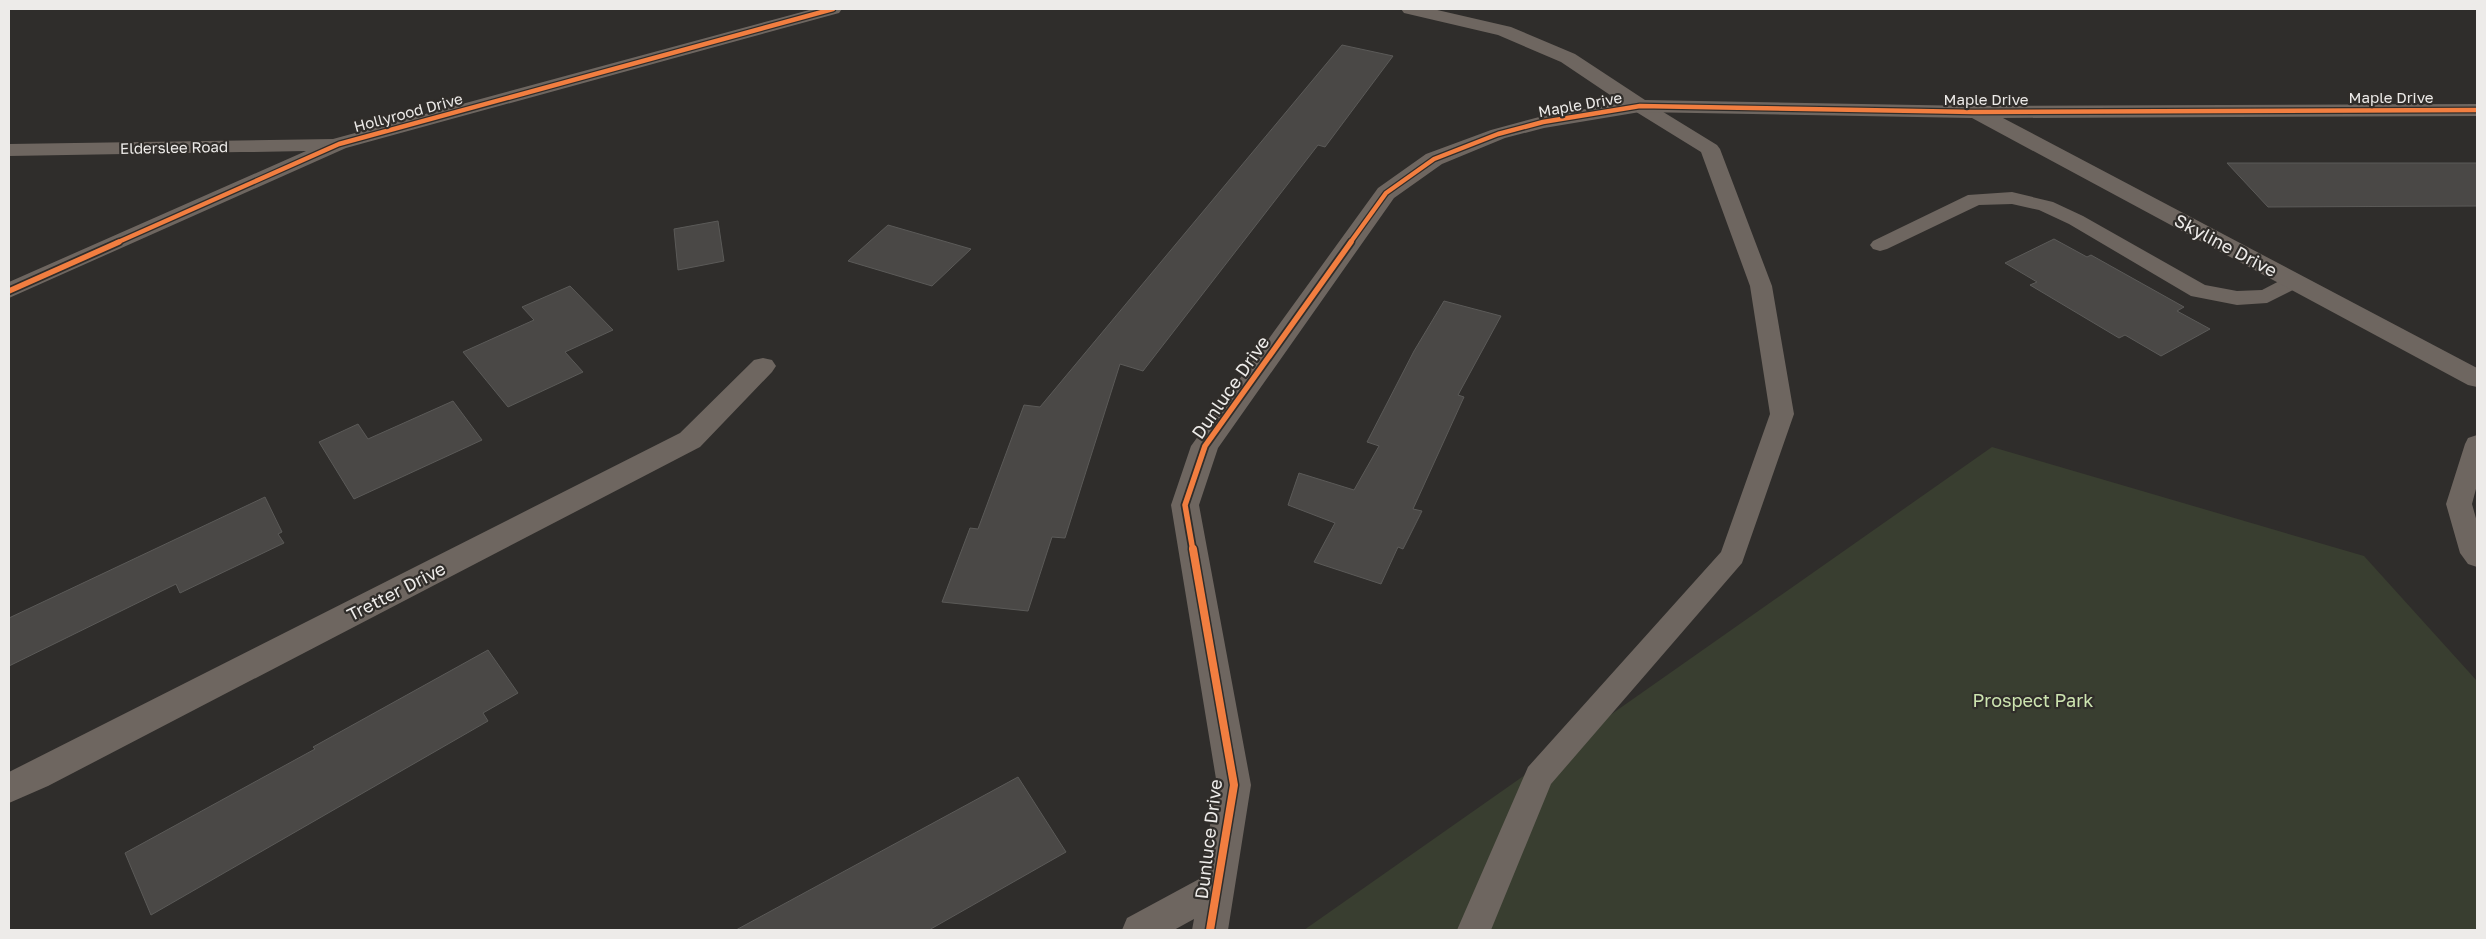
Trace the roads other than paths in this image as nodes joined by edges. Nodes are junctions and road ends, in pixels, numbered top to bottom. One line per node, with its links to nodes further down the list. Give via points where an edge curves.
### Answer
1 (833, 9): 7 (street, Hollyrood Drive)
2 (1410, 9): 3 (street, via 1504,31 1568,58)
3 (1640, 106): 5 (street, Maple Drive); 6 (street, Maple Drive, via 1543,122); 20 (lane, via 1710,149 1762,286 1782,414 1733,556 1539,776)
4 (2477, 110): 5 (street, Maple Drive)
5 (1974, 112): 10 (street, Skyline Drive)
6 (1498, 134): 17 (street, Dunluce Drive, via 1434,159 1386,193 1205,446 1186,506 1234,785)
7 (339, 144): 8 (street, Elderslee Road); 11 (street, Hollyrood Drive)
8 (9, 150)
9 (1880, 245): 10 (lane, via 1976,199 2012,198 2046,206 2076,220 2200,291 2237,298 2267,296)
10 (2293, 281): 13 (street, Skyline Drive)
11 (9, 290)
12 (763, 366): 16 (street, Tretter Drive, via 690,440)
13 (2477, 379)
14 (2477, 444): 15 (lane, via 2459,504)
15 (2477, 557)
16 (9, 788)
17 (1218, 887): 18 (street); 19 (street, Dunluce Drive)
18 (1140, 930)
19 (1210, 930)
20 (1474, 930)

